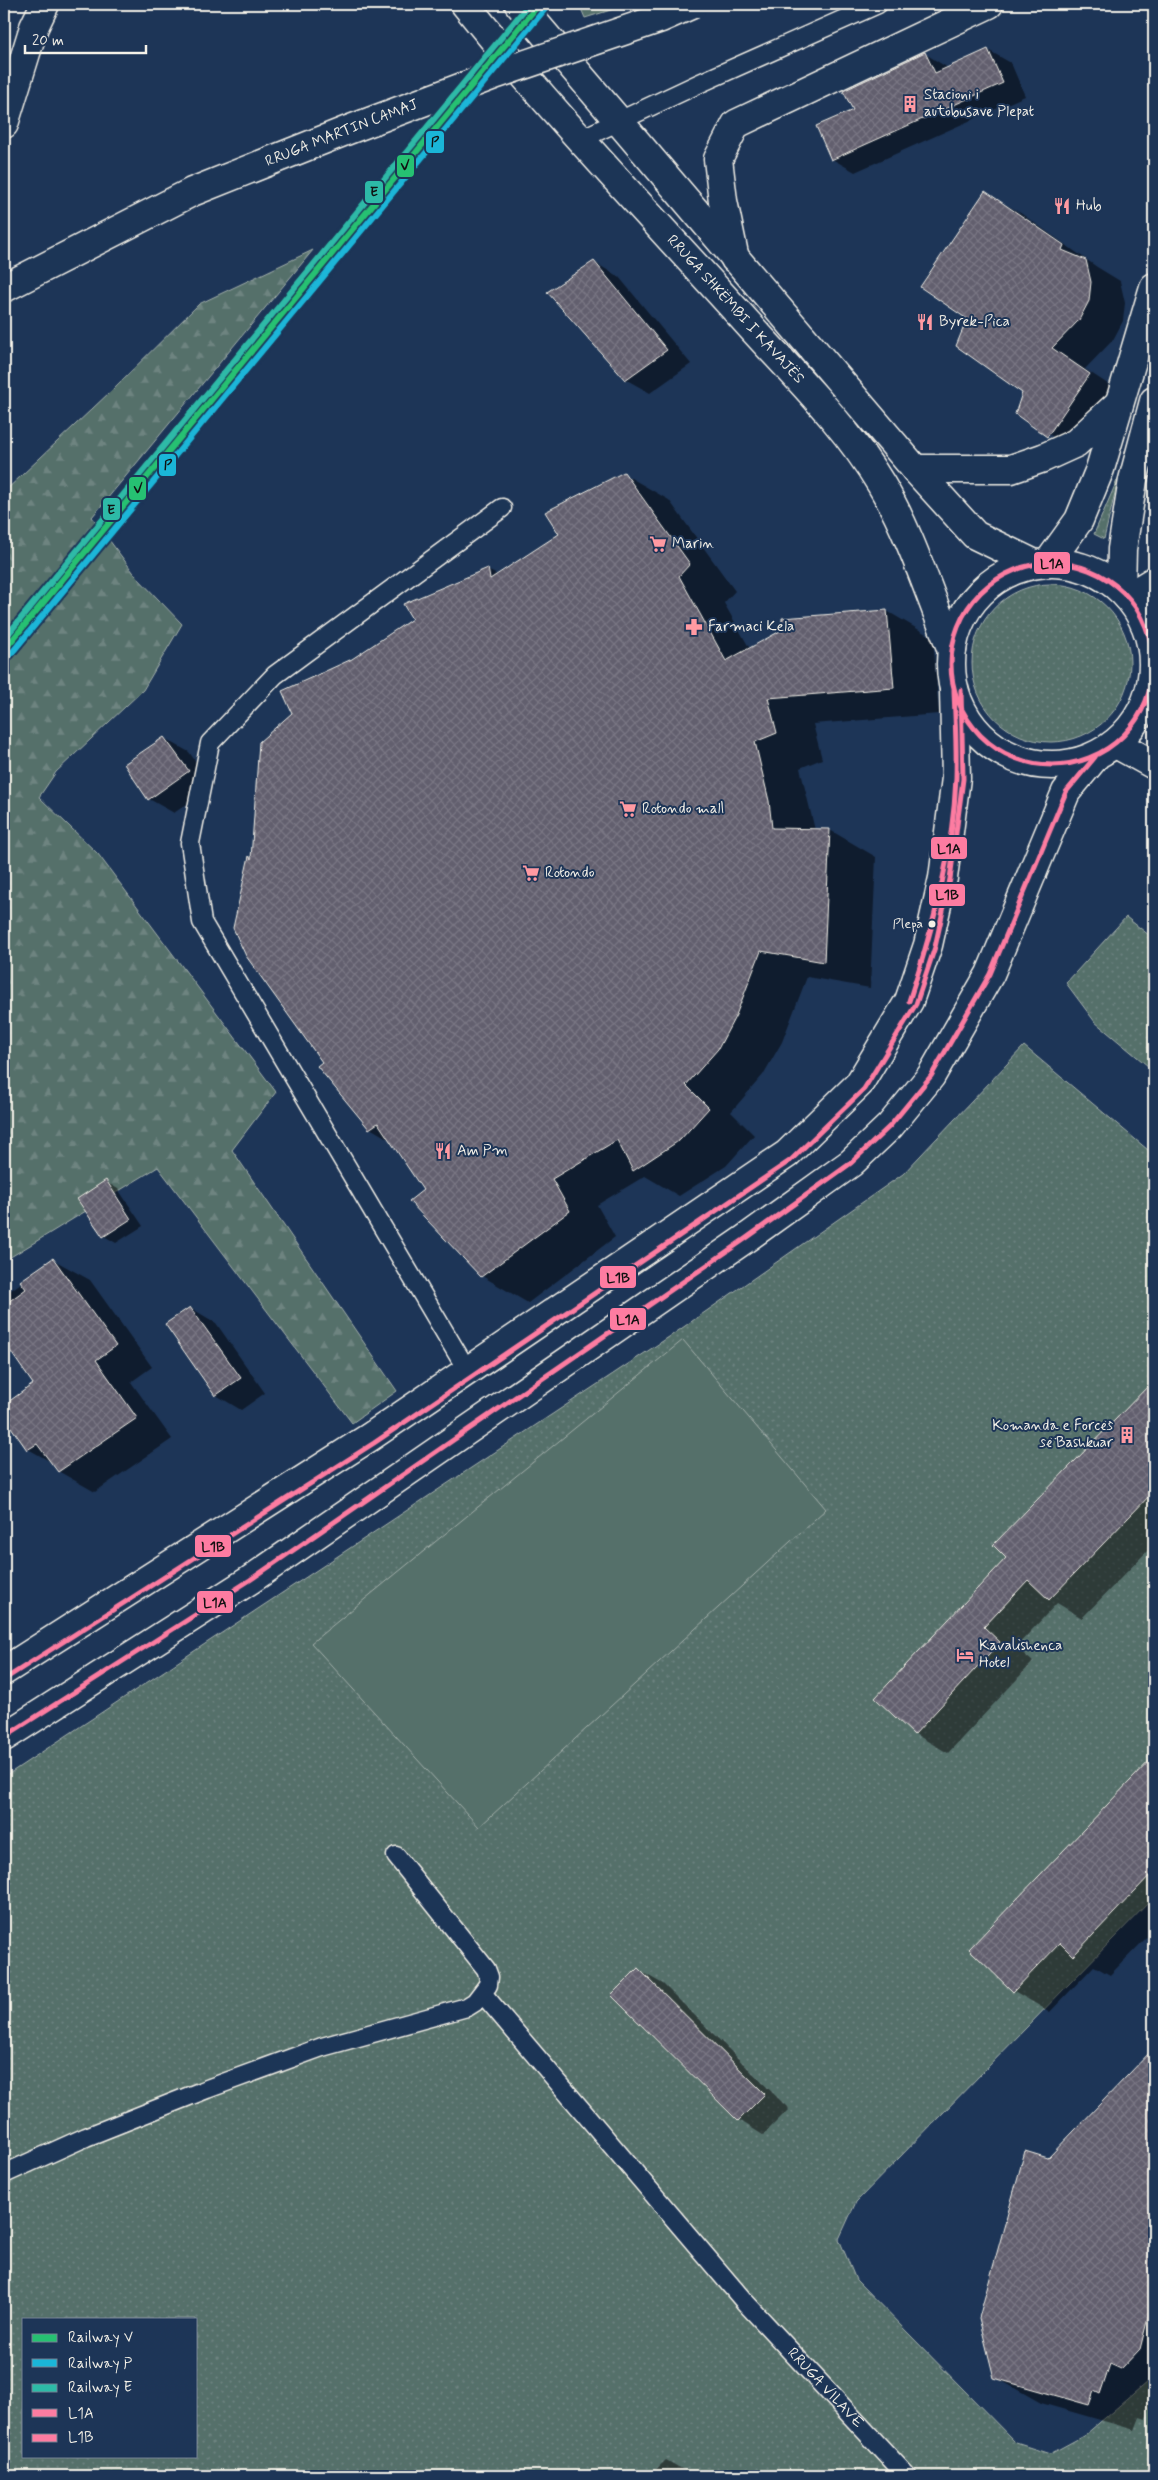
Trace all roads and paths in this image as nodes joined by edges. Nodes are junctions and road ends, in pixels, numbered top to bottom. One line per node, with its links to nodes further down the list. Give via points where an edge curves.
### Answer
1 (45, 4): 8 (main road, via 34,27)
2 (465, 4): 9 (main road, RRUGA SHKËMBI I KAVAJËS)
3 (519, 4): 7 (main road, RRUGA SHKËMBI I KAVAJËS)
4 (693, 4): 12 (main road, RRUGA MARTIN CAMAJ, bridge, via 497,74 192,192)
5 (878, 4): 7 (lane)
6 (989, 4): 10 (main road, via 736,124 718,159)
7 (619, 122): 9 (lane); 10 (main road, RRUGA SHKËMBI I KAVAJËS)
8 (4, 124)
9 (581, 139): 20 (main road, RRUGA SHKËMBI I KAVAJËS, via 839,425 895,509)
10 (735, 259): 15 (main road, RRUGA SHKËMBI I KAVAJËS)
11 (1154, 287): 14 (main road)
12 (4, 288)
13 (1154, 401): 19 (main road, via 1132,480 1122,549)
14 (1117, 405): 15 (main road, via 1076,443 1011,469); 17 (main road, via 1100,469 1079,520)
15 (915, 469): 17 (main road, RRUGA SHKËMBI I KAVAJËS, via 975,535)
16 (502, 508): 25 (lane, via 275,675 210,743 190,844 202,922)
17 (1041, 563): 19 (main road, via 1082,568 1099,574); 20 (main road, via 1005,574 980,594 961,619)
18 (1154, 581): 19 (main road)
19 (1124, 593): 21 (main road, via 1145,623)
20 (952, 650): 22 (main road)
21 (1153, 651): 23 (main road, via 1153,678 1146,703 1134,726)
22 (954, 690): 23 (main road, via 969,722 994,748 1026,762 1060,766); 25 (main road, via 956,778 943,878 928,945 909,1001 859,1084 787,1154)
23 (1106, 750): 24 (main road); 27 (main road, via 1066,792 990,974 931,1076 890,1126 851,1163 250,1580)
24 (1154, 765)
25 (467, 1370): 26 (main road, via 370,1437)
26 (4, 1671)
27 (4, 1737)
28 (396, 1856): 29 (lane, via 486,1969 489,1977)
29 (483, 1994): 30 (lane, via 467,2008 322,2047 207,2089); 31 (lane, RRUGA VILAVE, via 744,2301)
30 (4, 2174)
31 (907, 2476)

